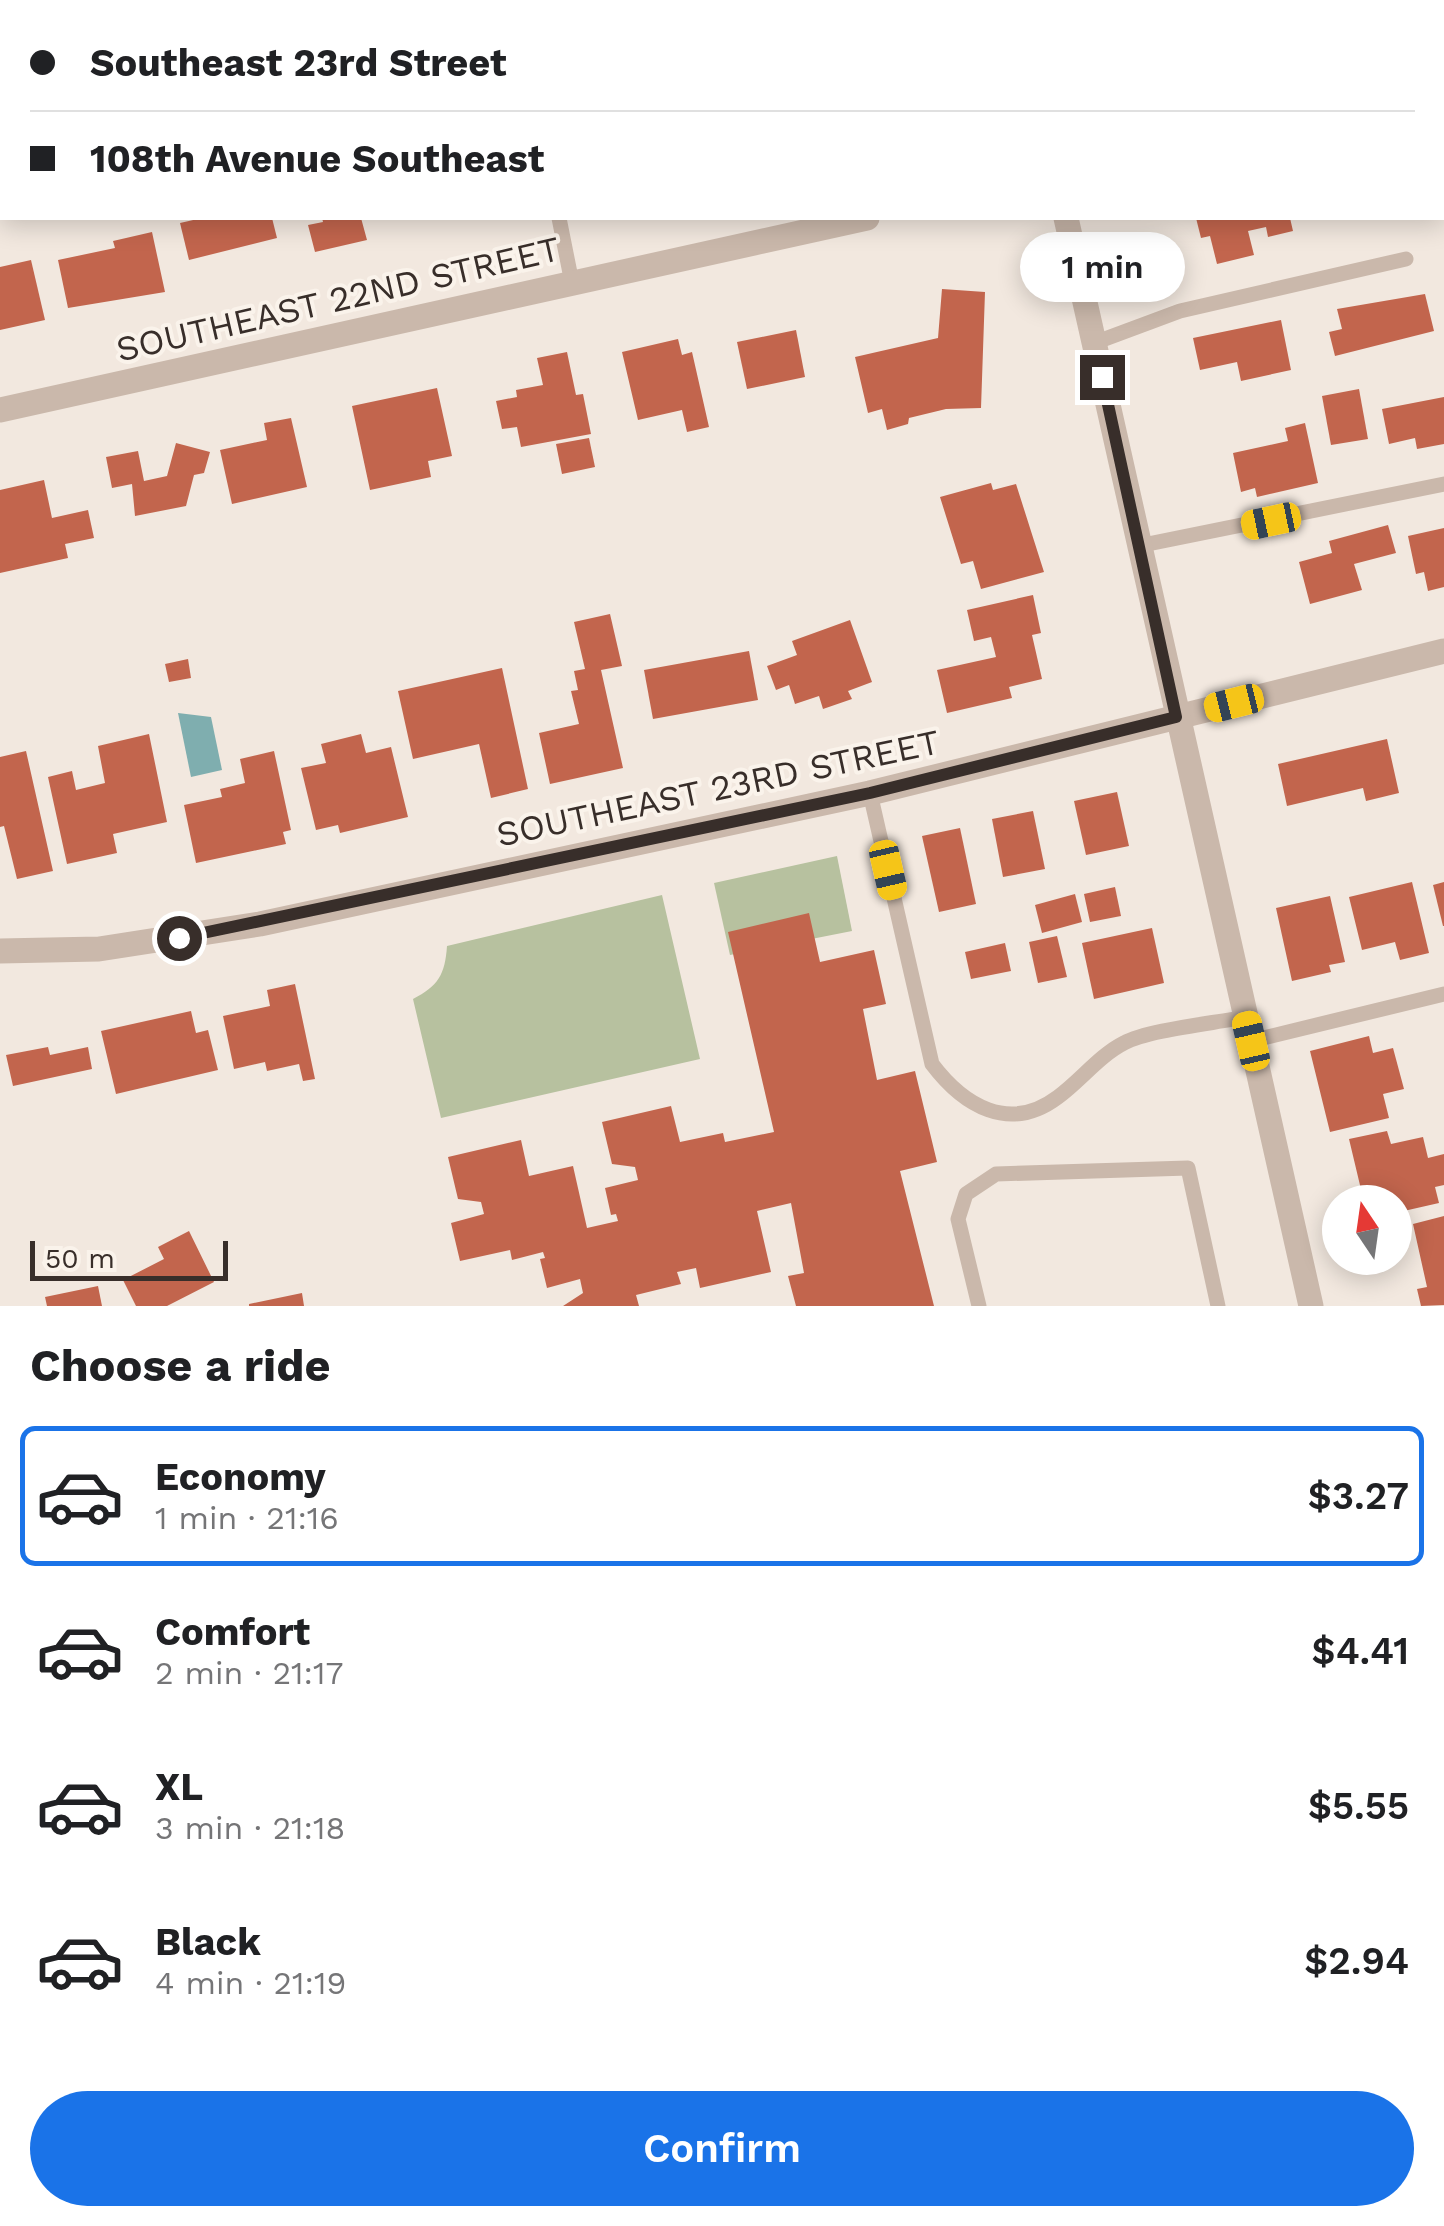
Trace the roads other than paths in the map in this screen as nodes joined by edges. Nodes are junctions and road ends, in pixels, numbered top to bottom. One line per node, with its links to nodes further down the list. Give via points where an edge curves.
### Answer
1 (559, 220): 5 (lane)
2 (858, 220): 5 (street, SOUTHEAST 22ND STREET)
3 (1066, 220): 6 (street)
4 (1406, 259): 6 (lane, via 1180,311)
5 (572, 283): 7 (street, SOUTHEAST 22ND STREET)
6 (1094, 343): 9 (street)
7 (0, 410)
8 (1444, 484): 9 (lane)
9 (1138, 546): 11 (street)
10 (1444, 651): 11 (street, SOUTHEAST 23RD STREET)
11 (1176, 717): 12 (street, SOUTHEAST 23RD STREET); 15 (street)
12 (870, 793): 13 (street, SOUTHEAST 23RD STREET, via 260,924 99,949); 15 (lane, via 932,1064 955,1094 982,1110 1016,1114 1053,1101 1124,1042)
13 (0, 951)
14 (1444, 994): 15 (lane)
15 (1248, 1029): 18 (street)
16 (979, 1306): 17 (lane, via 958,1219 966,1194 996,1174 1188,1168)
17 (1218, 1306)
18 (1311, 1306)

